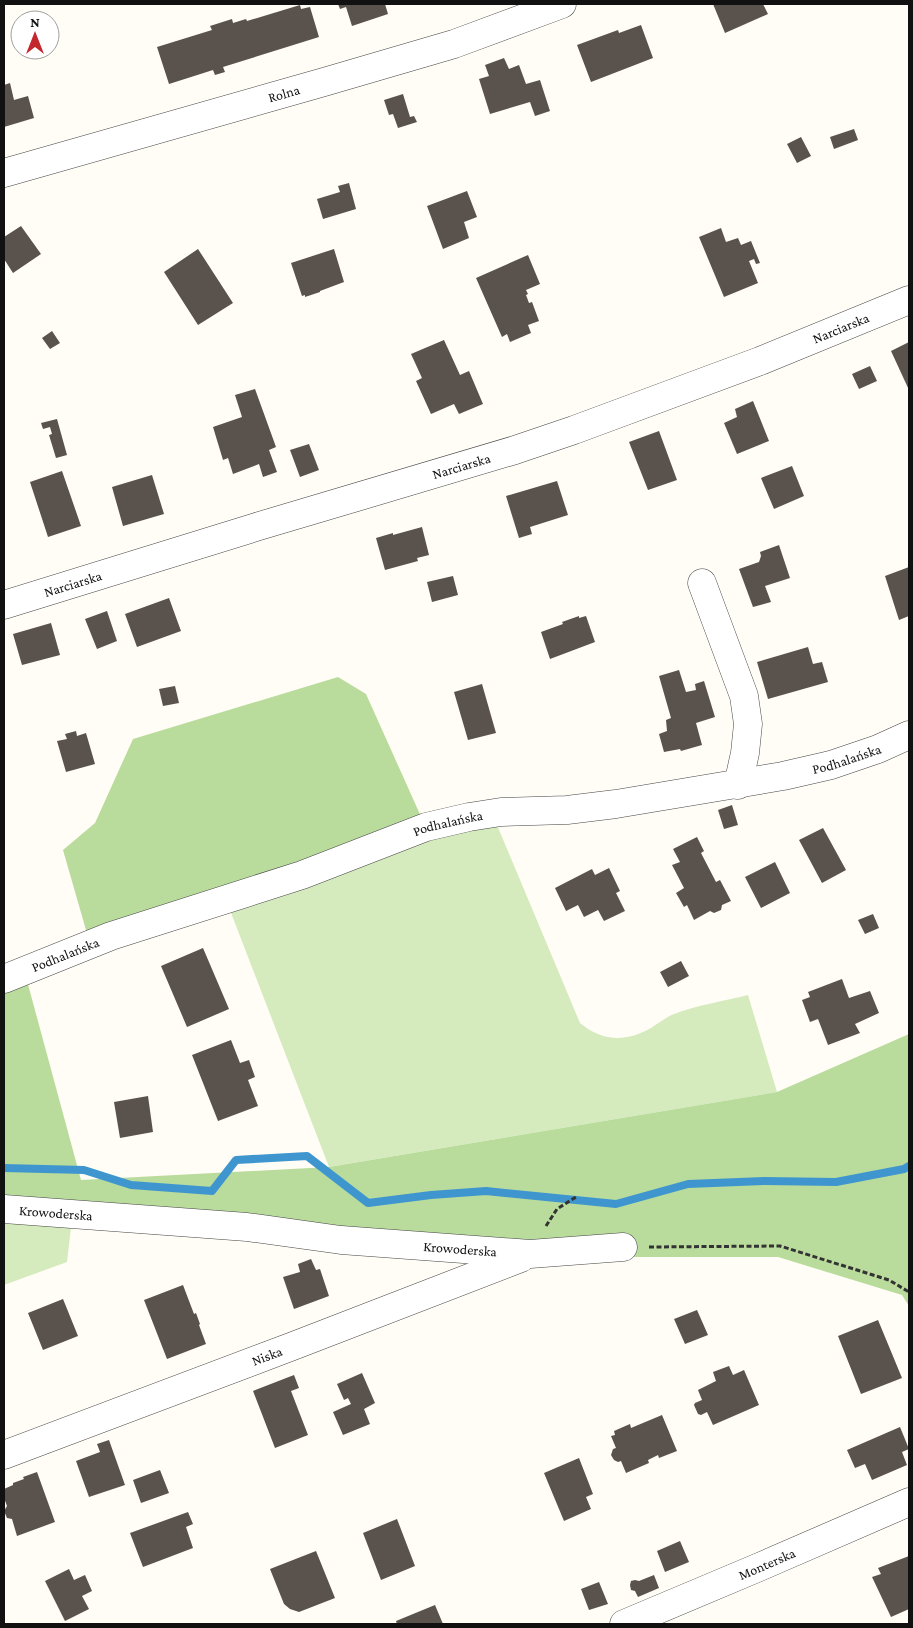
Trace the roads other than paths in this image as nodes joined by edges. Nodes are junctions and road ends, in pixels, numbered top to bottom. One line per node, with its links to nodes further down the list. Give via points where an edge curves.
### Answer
1 (562, 4): 2 (street, Rolna, via 454,44)
2 (4, 173)
3 (909, 300): 5 (street, Narciarska, via 760,361 515,450)
4 (702, 583): 7 (street, via 744,696 748,724)
5 (4, 605)
6 (909, 735): 7 (street, Podhalańska, via 831,765)
7 (738, 785): 8 (street, Podhalańska, via 567,810 501,812 426,827 302,875 111,936)
8 (4, 979)
9 (4, 1209): 11 (street, Krowoderska, via 247,1227 341,1240)
10 (623, 1247): 11 (street, Krowoderska)
11 (530, 1254): 12 (street, Niska)
12 (4, 1455)
13 (909, 1502): 14 (street, Monterska)
14 (624, 1624)

